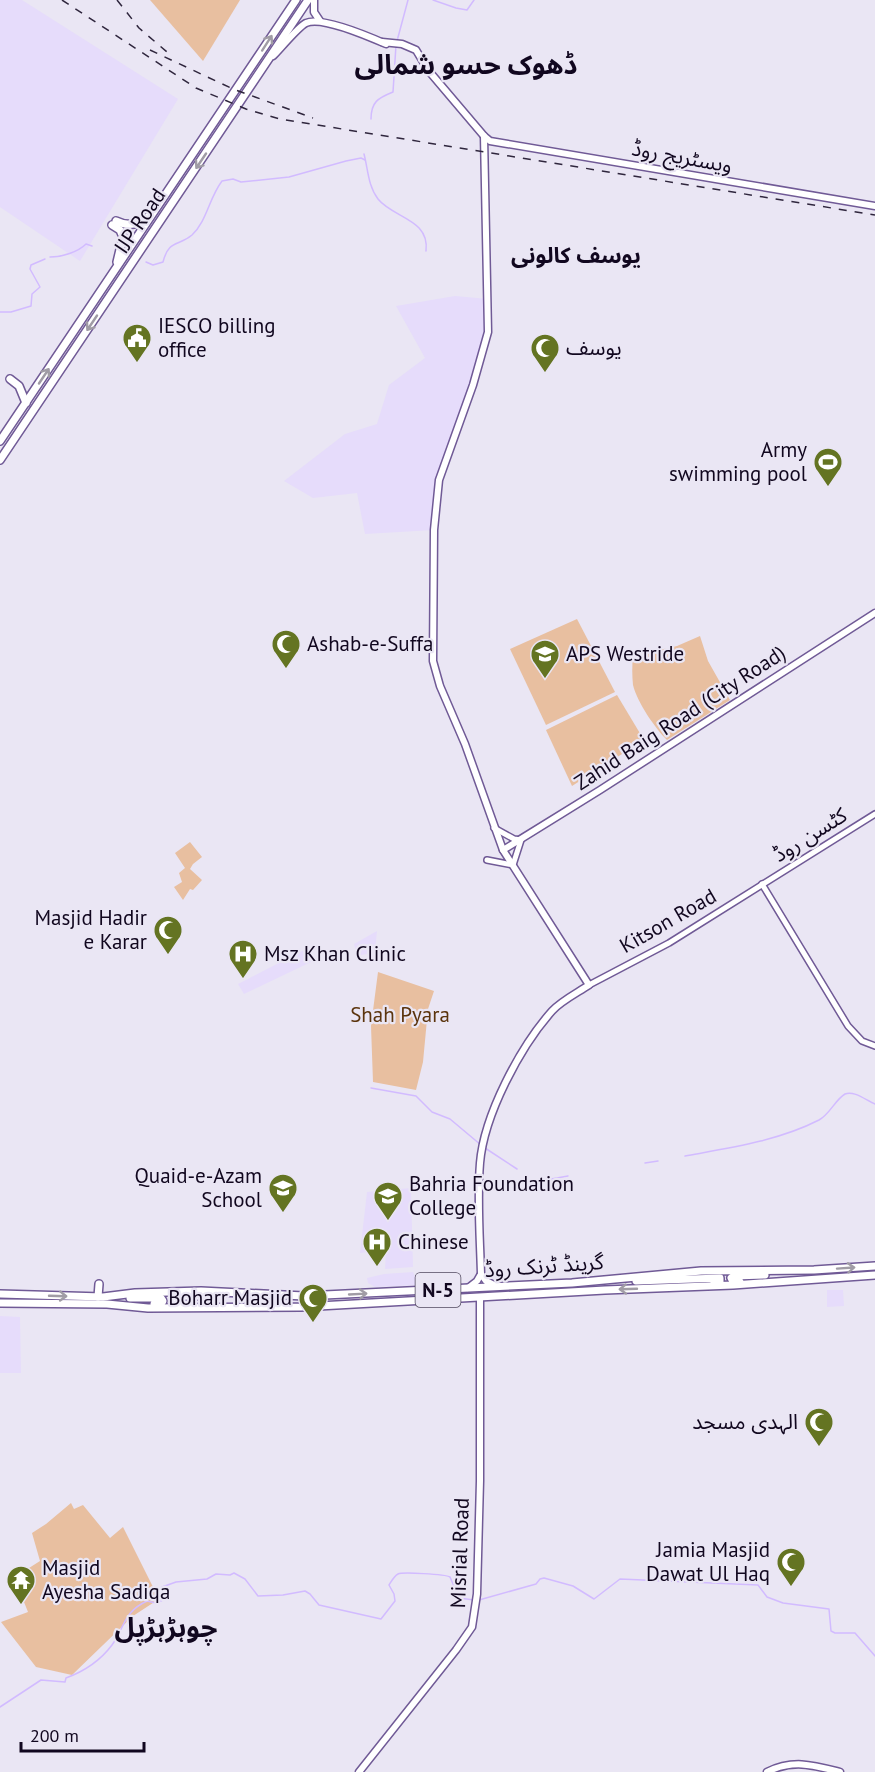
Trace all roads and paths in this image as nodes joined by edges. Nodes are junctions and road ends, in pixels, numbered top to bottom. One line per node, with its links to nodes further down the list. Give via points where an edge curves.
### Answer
1 (296, 0): 8 (highway, IJP Road, one-way to 1)
2 (308, 0): 5 (highway, IJP Road)
3 (314, 0): 4 (main road, via 314,12)
4 (320, 21): 5 (main road, via 304,24); 6 (main road, via 384,43 413,48)
5 (270, 58): 13 (highway, IJP Road, one-way to 13)
6 (484, 136): 7 (main road, ویسٹریج روڈ, via 490,141); 16 (main road, via 488,332 439,480 433,563 433,661)
7 (875, 206)
8 (155, 212): 9 (highway, IJP Road); 9 (highway, via 134,225 114,223 123,237)
9 (112, 273): 11 (highway, IJP Road, one-way to 9)
10 (10, 379): 11 (highway, via 19,386)
11 (26, 403): 12 (highway, IJP Road)
12 (0, 441)
13 (0, 460)
14 (875, 613): 17 (main road, Zahid Baig Road (City Road))
15 (875, 814): 21 (street, کٹسن روڈ)
16 (494, 828): 17 (street); 18 (main road)
17 (521, 840): 18 (main road, Zahid Baig Road (City Road)); 20 (street)
18 (503, 850): 20 (main road)
19 (487, 860): 20 (street)
20 (513, 865): 22 (main road)
21 (762, 884): 22 (street, Kitson Road, via 669,943); 23 (street, via 848,1026 862,1041)
22 (589, 985): 26 (main road, via 553,1010 505,1081 481,1153)
23 (875, 1046)
24 (875, 1266): 25 (highway, گرینڈ ٹرنک روڈ / N-5, one-way to 24)
25 (814, 1270): 28 (highway, گرینڈ ٹرنک روڈ / N-5, via 701,1271); 29 (highway, via 731,1279)
26 (481, 1274): 31 (main road); 33 (main road)
27 (875, 1275): 29 (highway, گرینڈ ٹرنک روڈ / N-5)
28 (591, 1281): 31 (highway, گرینڈ ٹرنک روڈ / N-5); 32 (highway, via 720,1278 719,1282)
29 (788, 1281): 32 (highway, گرینڈ ٹرنک روڈ / N-5)
30 (99, 1284): 36 (highway)
31 (497, 1286): 33 (highway, گرینڈ ٹرنک روڈ / N-5)
32 (699, 1286): 37 (highway, گرینڈ ٹرنک روڈ / N-5, one-way to 37)
33 (468, 1288): 35 (highway, گرینڈ ٹرنک روڈ / N-5, one-way to 33)
34 (0, 1294): 36 (highway, گرینڈ ٹرنک روڈ / N-5, one-way to 36)
35 (249, 1295): 36 (highway, گرینڈ ٹرنک روڈ / N-5, via 170,1291); 40 (highway, via 176,1296 173,1300)
36 (101, 1297): 39 (highway, via 163,1301)
37 (480, 1298): 40 (highway, گرینڈ ٹرنک روڈ / N-5); 41 (main road, Misrial Road, via 480,1481 477,1594 472,1627)
38 (0, 1303): 39 (highway, گرینڈ ٹرنک روڈ / N-5)
39 (117, 1305): 40 (highway, گرینڈ ٹرنک روڈ / N-5)
40 (252, 1306)
41 (359, 1772)
42 (767, 1772): 43 (main road, via 788,1764)
43 (840, 1772)

